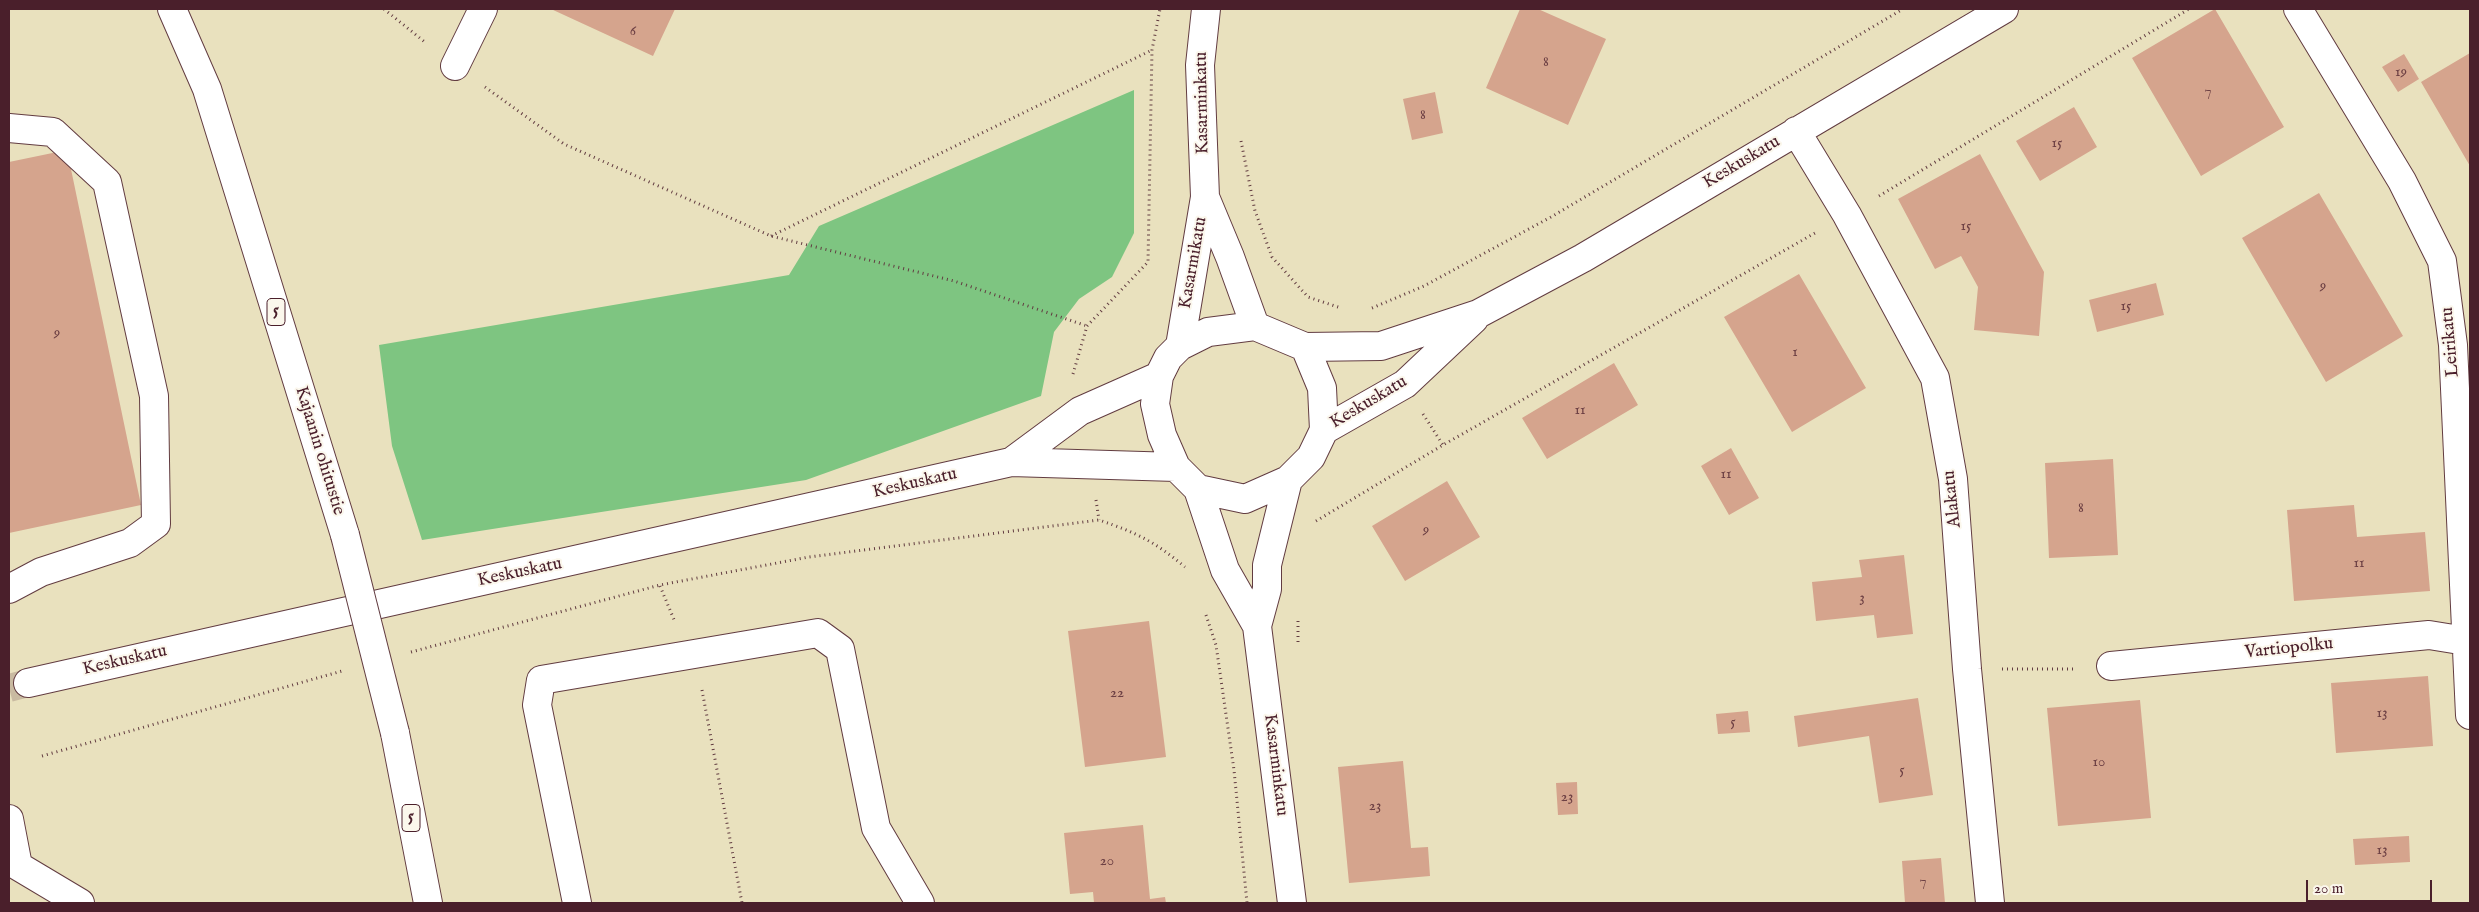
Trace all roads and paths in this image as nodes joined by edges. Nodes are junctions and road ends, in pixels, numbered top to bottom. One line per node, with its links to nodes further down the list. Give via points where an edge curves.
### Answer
1 (172, 9): 44 (main road, Kajaanin ohitustie / 5, bridge, via 207,90 345,535 395,733)
2 (384, 9): 11 (path)
3 (483, 9): 11 (main road)
4 (1160, 9): 10 (path)
5 (1206, 9): 15 (main road, Kasarminkatu, via 1200,65)
6 (1903, 9): 19 (path, via 1551,217 1424,286)
7 (2004, 9): 13 (main road, Keskuskatu)
8 (2189, 9): 16 (path)
9 (2298, 9): 35 (main road, Leirikatu, via 2402,181 2442,261 2453,345)
10 (1152, 50): 17 (path); 17 (path, via 1148,262 1087,326 954,281)
11 (455, 66): 17 (path, via 564,144)
12 (9, 128): 32 (main road, via 53,132 107,182 154,396 156,524 130,543 41,572)
13 (1796, 131): 16 (main road, Alakatu); 20 (main road, Keskuskatu, via 1583,258)
14 (1240, 134): 18 (path, via 1255,210 1272,257 1308,297)
15 (1205, 197): 21 (main road, Kasarmikatu); 22 (main road, Kasarmikatu)
16 (1847, 215): 30 (path, via 1443,445); 39 (main road, Alakatu, via 1935,378 1953,479)
17 (772, 236)
18 (1349, 311)
19 (1365, 311)
20 (1478, 314): 23 (main road, Keskuskatu, via 1381,346); 25 (main road, Keskuskatu, via 1405,384)
21 (1255, 326): 22 (main road, via 1208,332); 23 (main road)
22 (1180, 346): 24 (main road, via 1168,358)
23 (1305, 347): 25 (main road, via 1322,388)
24 (1160, 376): 26 (main road, Keskuskatu, via 1080,411); 27 (main road, via 1155,404 1162,435)
25 (1324, 430): 28 (main road, via 1311,458)
26 (1011, 462): 27 (main road, Keskuskatu); 40 (main road, Keskuskatu)
27 (1176, 467): 29 (main road)
28 (1288, 480): 29 (main road, via 1245,499); 34 (main road, Kasarminkatu, via 1267,565 1267,589)
29 (1198, 489): 34 (main road, Kasarminkatu, via 1225,570)
30 (1311, 525)
31 (660, 586): 37 (path)
32 (9, 589)
33 (1299, 616): 36 (path)
34 (1257, 626): 48 (main road, Kasarminkatu)
35 (2466, 641): 38 (main road, Vartiopolku, via 2429,635); 41 (main road, Leirikatu)
36 (1298, 644)
37 (688, 653): 45 (main road, via 541,680 537,705); 46 (path, via 701,688); 47 (main road, via 818,633 840,650 876,828)
38 (2111, 666): 39 (path, via 2062,670)
39 (1967, 669): 49 (main road, Alakatu)
40 (28, 683)
41 (2470, 715)
42 (9, 819): 43 (main road, via 18,866)
43 (80, 903)
44 (428, 903)
45 (577, 903)
46 (742, 903)
47 (920, 903)
48 (1292, 903)
49 (1990, 903)

